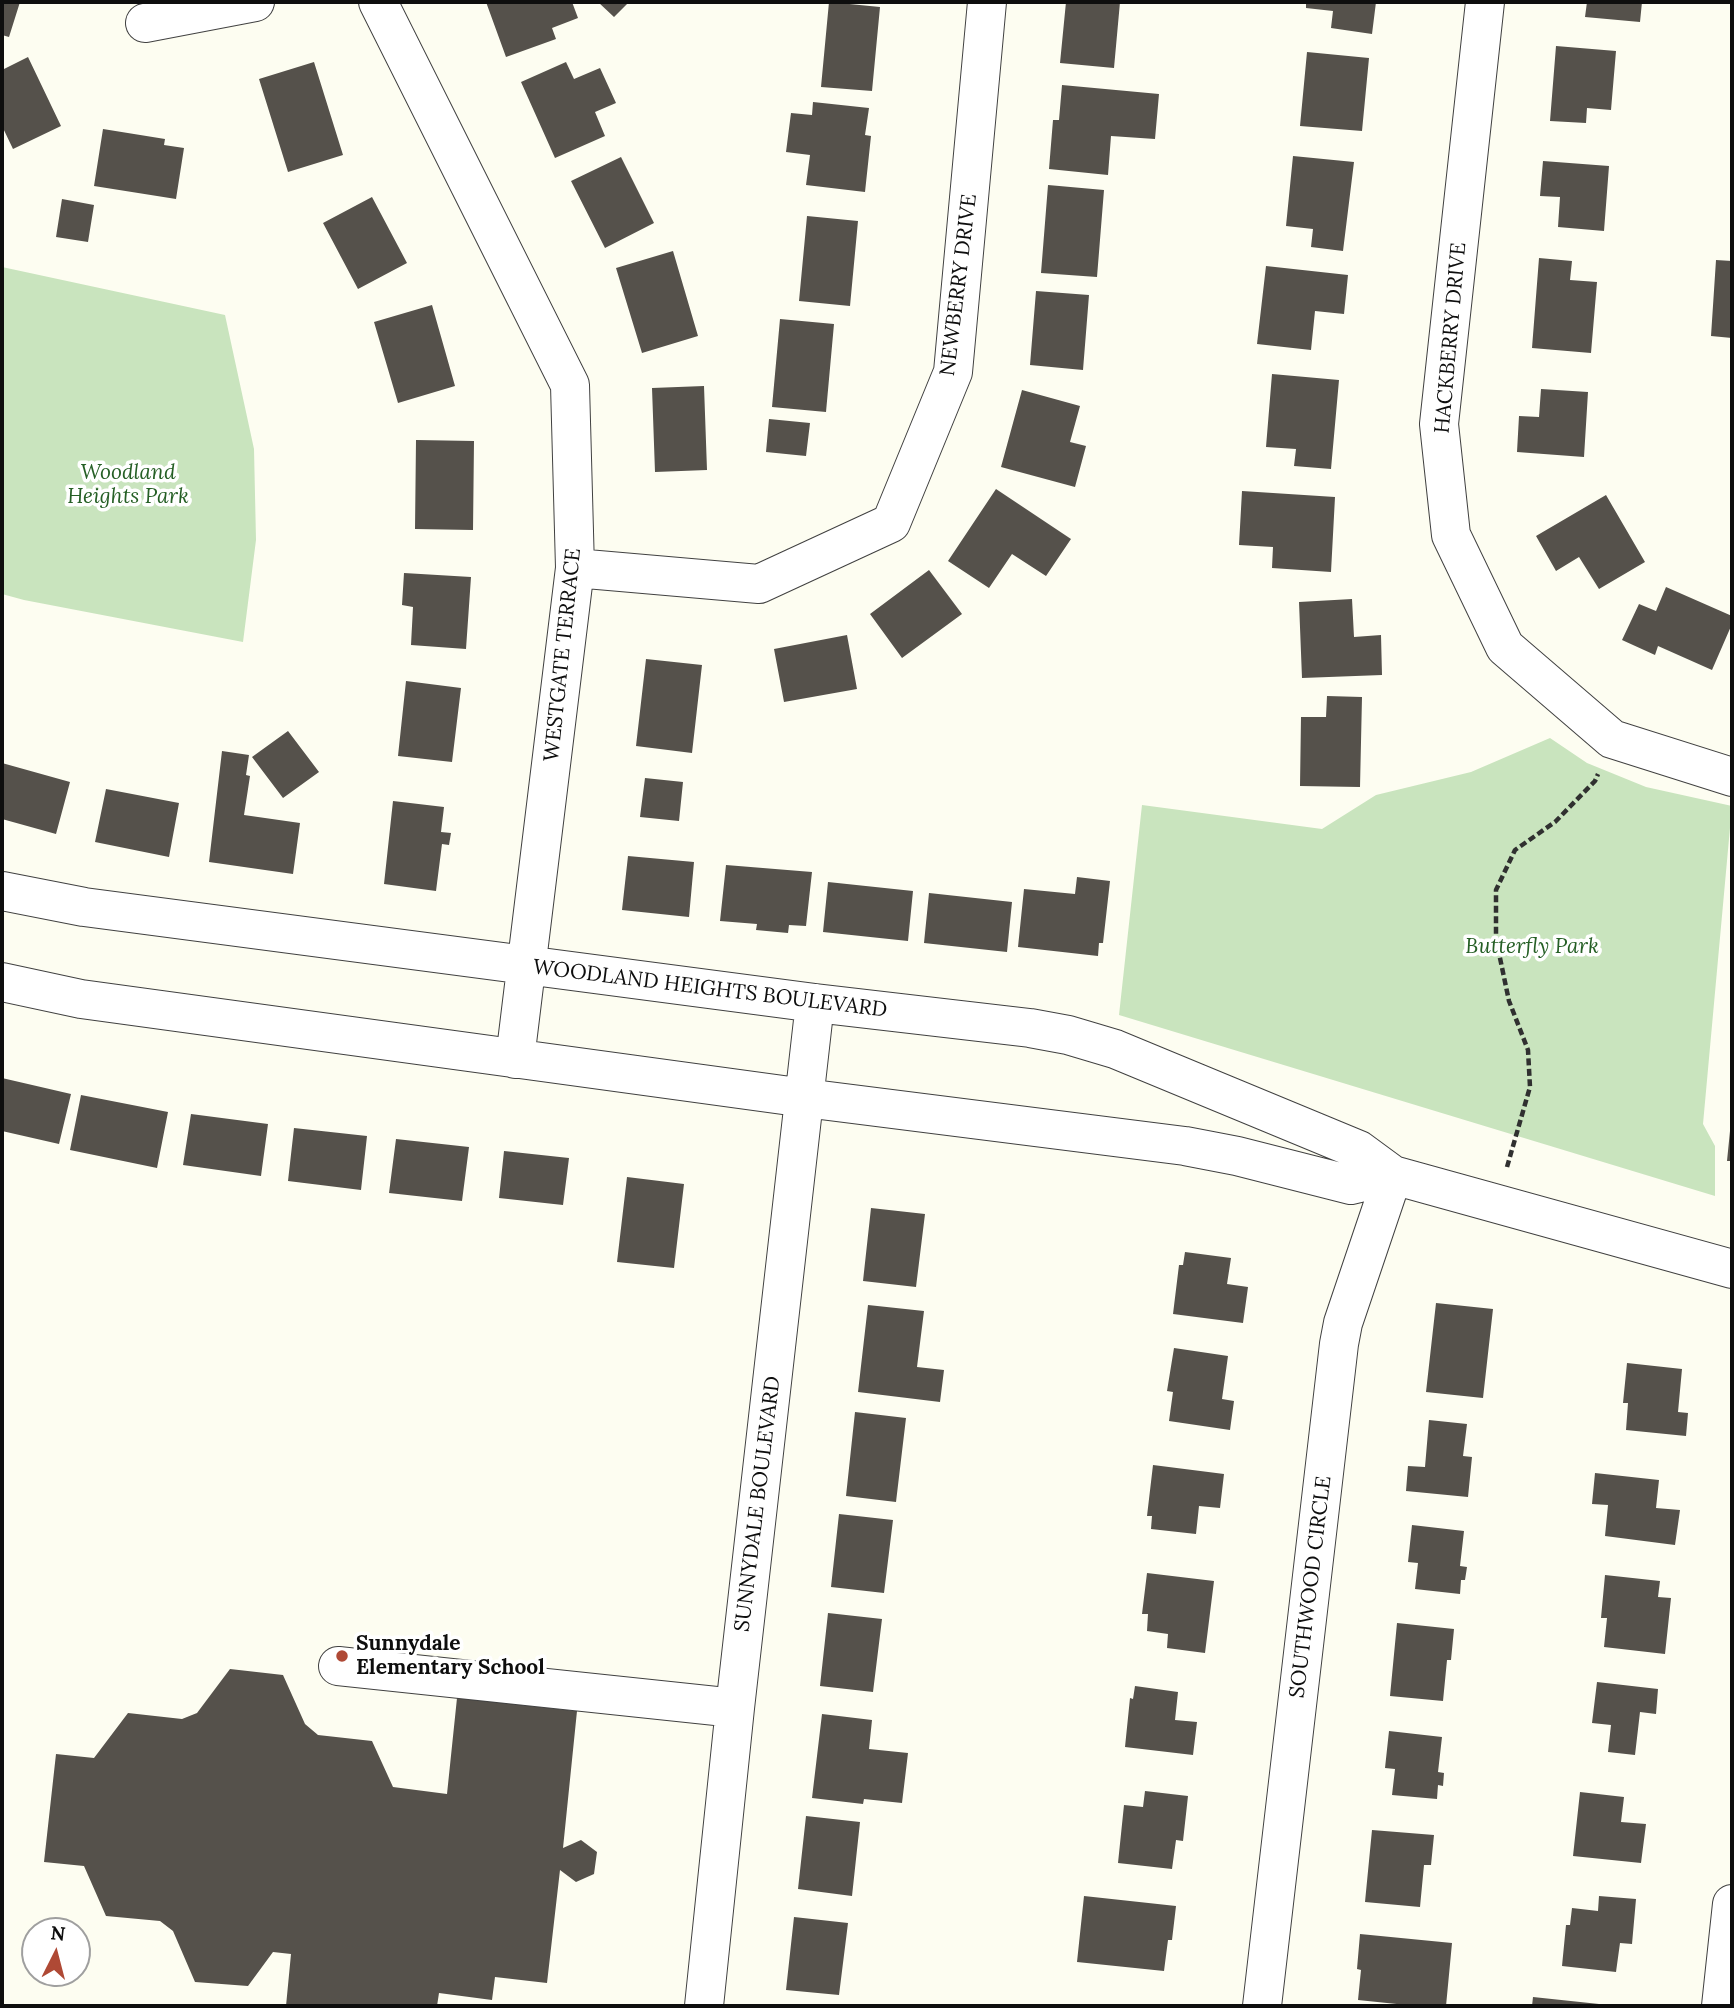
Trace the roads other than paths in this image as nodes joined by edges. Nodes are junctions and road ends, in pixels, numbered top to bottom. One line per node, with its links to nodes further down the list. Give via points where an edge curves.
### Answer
1 (255, 2): 5 (street)
2 (378, 2): 6 (street, WESTGATE TERRACE, via 570,385)
3 (987, 2): 6 (street, NEWBERRY DRIVE, via 953,372 891,523 759,584)
4 (1485, 2): 7 (street, HACKBERRY DRIVE, via 1439,424 1451,535 1505,647 1612,739)
5 (145, 23)
6 (575, 568): 9 (street, WESTGATE TERRACE)
7 (1732, 777)
8 (2, 891): 9 (street, WOODLAND HEIGHTS BOULEVARD, via 84,907)
9 (528, 966): 11 (street, WOODLAND HEIGHTS BOULEVARD); 12 (street, WESTGATE TERRACE)
10 (2, 982): 12 (street, WOODLAND HEIGHTS BOULEVARD, via 81,999)
11 (815, 1003): 13 (street, SUNNYDALE BOULEVARD); 14 (street, WOODLAND HEIGHTS BOULEVARD, via 1079,1038 1359,1150)
12 (515, 1059): 13 (street, WOODLAND HEIGHTS BOULEVARD)
13 (805, 1098): 14 (street, WOODLAND HEIGHTS BOULEVARD, via 1185,1146 1351,1185); 17 (street, SUNNYDALE BOULEVARD)
14 (1393, 1175): 15 (street, WOODLAND HEIGHTS BOULEVARD); 20 (street, SOUTHWOOD CIRCLE, via 1339,1344)
15 (1732, 1269)
16 (338, 1666): 17 (street)
17 (735, 1708): 19 (street, SUNNYDALE BOULEVARD)
18 (1732, 1904): 21 (street)
19 (704, 2006)
20 (1262, 2006)
21 (1721, 2006)

